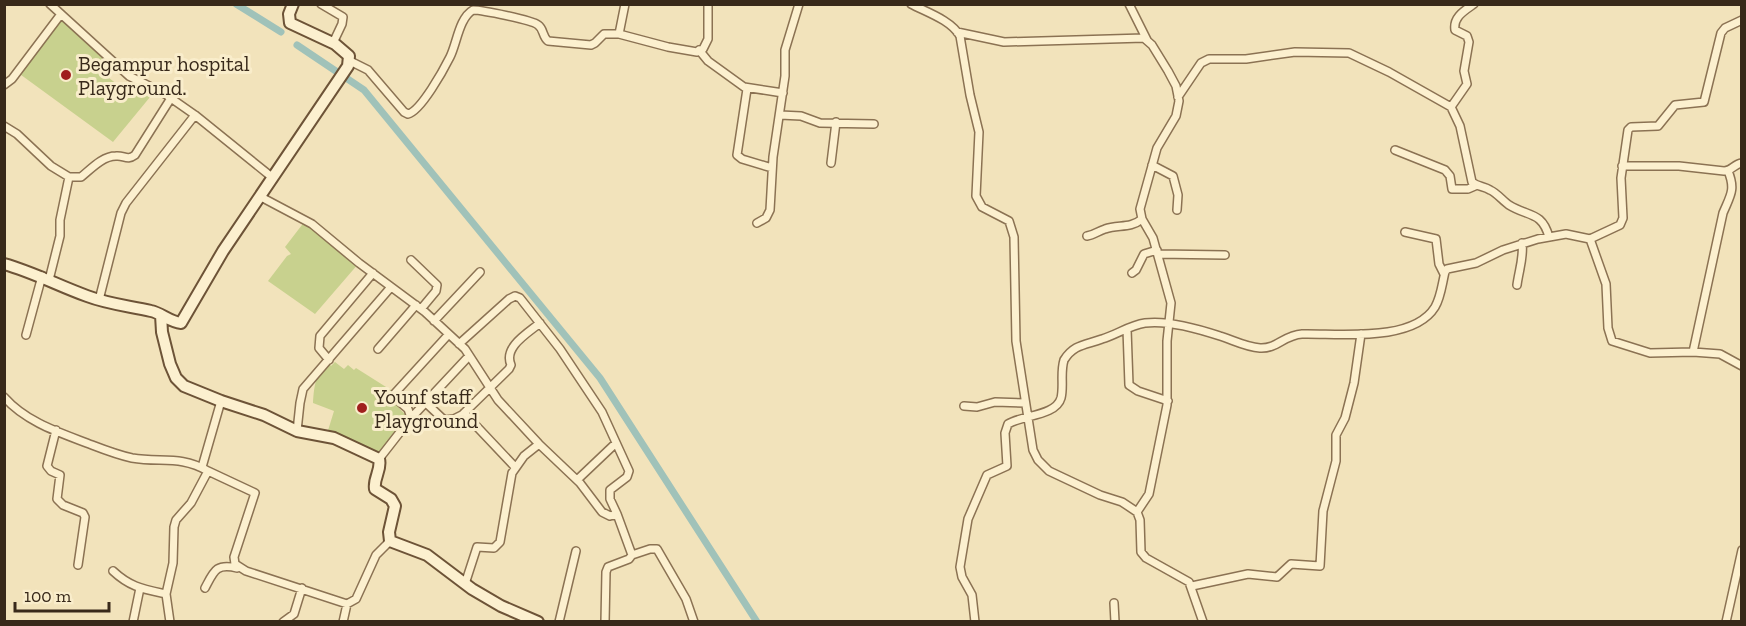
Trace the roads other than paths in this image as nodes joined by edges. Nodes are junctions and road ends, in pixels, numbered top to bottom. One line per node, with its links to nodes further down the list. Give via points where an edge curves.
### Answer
1 (50, 4): 11 (street)
2 (294, 4): 16 (street, via 290,23)
3 (321, 4): 16 (street, via 343,17)
4 (625, 4): 14 (street)
5 (708, 4): 17 (street, via 708,39)
6 (799, 4): 21 (street, via 785,50)
7 (911, 4): 13 (street)
8 (1129, 4): 15 (street)
9 (1474, 4): 24 (street, via 1455,23 1455,30 1467,36 1469,42 1467,84)
10 (478, 7): 14 (street, via 534,22 548,41 591,45 604,34); 18 (street, via 466,16 451,56 413,113 404,112 368,70)
11 (62, 14): 19 (street); 23 (street, via 129,76)
12 (1742, 20): 34 (street, via 1720,33 1705,101 1675,105 1658,126 1629,128)
13 (957, 32): 15 (street, via 1004,42 1130,38); 81 (street, via 979,132 976,196 982,207 1009,221 1014,237 1016,342)
14 (619, 34): 17 (street, via 668,47)
15 (1148, 41): 22 (street, via 1168,71)
16 (333, 44): 18 (street, via 346,52)
17 (699, 50): 20 (street, via 708,62)
18 (349, 63): 38 (street)
19 (4, 85)
20 (747, 88): 21 (street); 35 (street, via 737,155)
21 (783, 93): 26 (street)
22 (1178, 97): 24 (street, via 1206,60 1343,52 1372,63); 33 (street, via 1176,116)
23 (171, 98): 25 (street); 37 (street, via 135,155 128,159 112,157 81,177)
24 (1451, 107): 39 (street, via 1460,126)
25 (195, 115): 38 (street); 60 (street, via 120,213)
26 (780, 115): 27 (street); 35 (street)
27 (836, 122): 28 (street); 31 (street)
28 (874, 124)
29 (4, 126): 37 (street)
30 (1395, 150): 39 (street, via 1445,170 1454,189)
31 (831, 162)
32 (1742, 163): 36 (street)
33 (1152, 165): 41 (street, via 1174,178); 42 (street, via 1140,209)
34 (1622, 166): 36 (street); 47 (street, via 1622,222)
35 (772, 168): 43 (street, via 770,210)
36 (1728, 171): 72 (street, via 1733,187 1718,232)
37 (69, 177): 57 (street, via 60,236)
38 (273, 178): 40 (street)
39 (1475, 186): 46 (street, via 1489,189 1514,208 1536,216)
40 (261, 197): 54 (street, via 312,224); 62 (street, via 218,260 184,320 175,323)
41 (1177, 210)
42 (1142, 219): 45 (street, via 1134,225); 49 (street, via 1154,238)
43 (757, 223)
44 (1405, 232): 56 (street, via 1436,238)
45 (1087, 236)
46 (1549, 237): 47 (street, via 1569,234); 48 (street)
47 (1590, 239): 72 (street, via 1606,284 1612,341 1650,353)
48 (1522, 243): 56 (street, via 1447,269); 58 (street, via 1524,256)
49 (1157, 252): 50 (street); 55 (street, via 1144,254); 65 (street, via 1171,303)
50 (1225, 255)
51 (411, 260): 61 (street, via 437,285 436,291)
52 (4, 264): 57 (street)
53 (480, 272): 63 (street)
54 (373, 273): 59 (street); 74 (street, via 320,336 319,348)
55 (1132, 273)
56 (1444, 274): 68 (street, via 1436,306 1423,319 1398,329)
57 (45, 278): 60 (street); 67 (street)
58 (1517, 285)
59 (391, 287): 61 (street); 74 (street)
60 (99, 300): 62 (street)
61 (418, 307): 63 (street); 71 (street)
62 (161, 315): 78 (street, via 166,352 176,378 184,386)
63 (434, 321): 69 (street)
64 (540, 322): 70 (street, via 515,296); 76 (street, via 514,345 508,356 511,367); 88 (street, via 602,412)
65 (1169, 325): 66 (street, via 1147,323); 68 (street, via 1195,328 1258,348 1272,347 1299,334); 79 (street)
66 (1127, 329): 79 (street, via 1129,385); 84 (street, via 1083,344 1070,353 1062,364 1062,394 1057,406)
67 (26, 334)
68 (1361, 334): 104 (street, via 1350,401 1336,435 1336,461 1323,511 1320,566 1291,564 1279,576 1248,574)
69 (448, 335): 70 (street); 85 (street, via 395,393)
70 (459, 344): 73 (street)
71 (378, 349)
72 (1693, 352): 75 (street, via 1720,354)
73 (469, 356): 76 (street); 80 (street)
74 (328, 360): 87 (street, via 303,389)
75 (1742, 366)
76 (489, 387): 83 (street); 89 (street)
77 (4, 397): 86 (street, via 25,416)
78 (221, 401): 87 (street); 92 (street)
79 (1168, 401): 94 (street, via 1149,494)
80 (426, 403): 83 (street, via 444,420 459,418); 85 (street)
81 (1025, 403): 82 (street); 84 (street)
82 (964, 406)
83 (464, 413): 91 (street)
84 (1027, 416): 94 (street, via 1033,450 1044,467); 119 (street, via 1008,424 1007,466 987,475 968,519 960,567 972,595)
85 (411, 418): 90 (street)
86 (56, 430): 92 (street, via 131,458 178,459); 100 (street, via 47,466 60,475 57,499 83,513 85,518)
87 (297, 431): 90 (street, via 334,438)
88 (616, 443): 93 (street); 95 (street, via 629,471 610,490)
89 (539, 444): 91 (street); 93 (street)
90 (379, 459): 96 (street, via 375,489 395,506 388,532)
91 (515, 467): 103 (street, via 500,542 494,548 477,547)
92 (205, 469): 101 (street, via 255,493 234,557); 108 (street, via 191,502 174,526 173,563)
93 (577, 480): 95 (street, via 602,512)
94 (1137, 512): 104 (street, via 1143,555)
95 (617, 514): 99 (street)
96 (390, 541): 103 (street, via 427,555); 110 (street, via 376,555 356,599)
97 (1742, 550): 122 (street)
98 (576, 551): 116 (street)
99 (632, 555): 117 (street, via 608,567); 118 (street, via 657,549)
100 (78, 565)
101 (240, 568): 106 (street, via 220,567); 107 (street)
102 (113, 571): 105 (street)
103 (465, 584): 115 (street, via 501,606)
104 (1192, 586): 121 (street)
105 (140, 588): 108 (street); 111 (street)
106 (206, 588)
107 (302, 588): 110 (street); 113 (street, via 294,615)
108 (166, 594): 112 (street)
109 (1114, 603): 120 (street)
110 (347, 604): 114 (street)
111 (133, 621)
112 (170, 621)
113 (283, 621)
114 (343, 621)
115 (538, 621)
116 (559, 621)
117 (605, 621)
118 (694, 621)
119 (975, 621)
120 (1115, 621)
121 (1203, 621)
122 (1726, 621)

